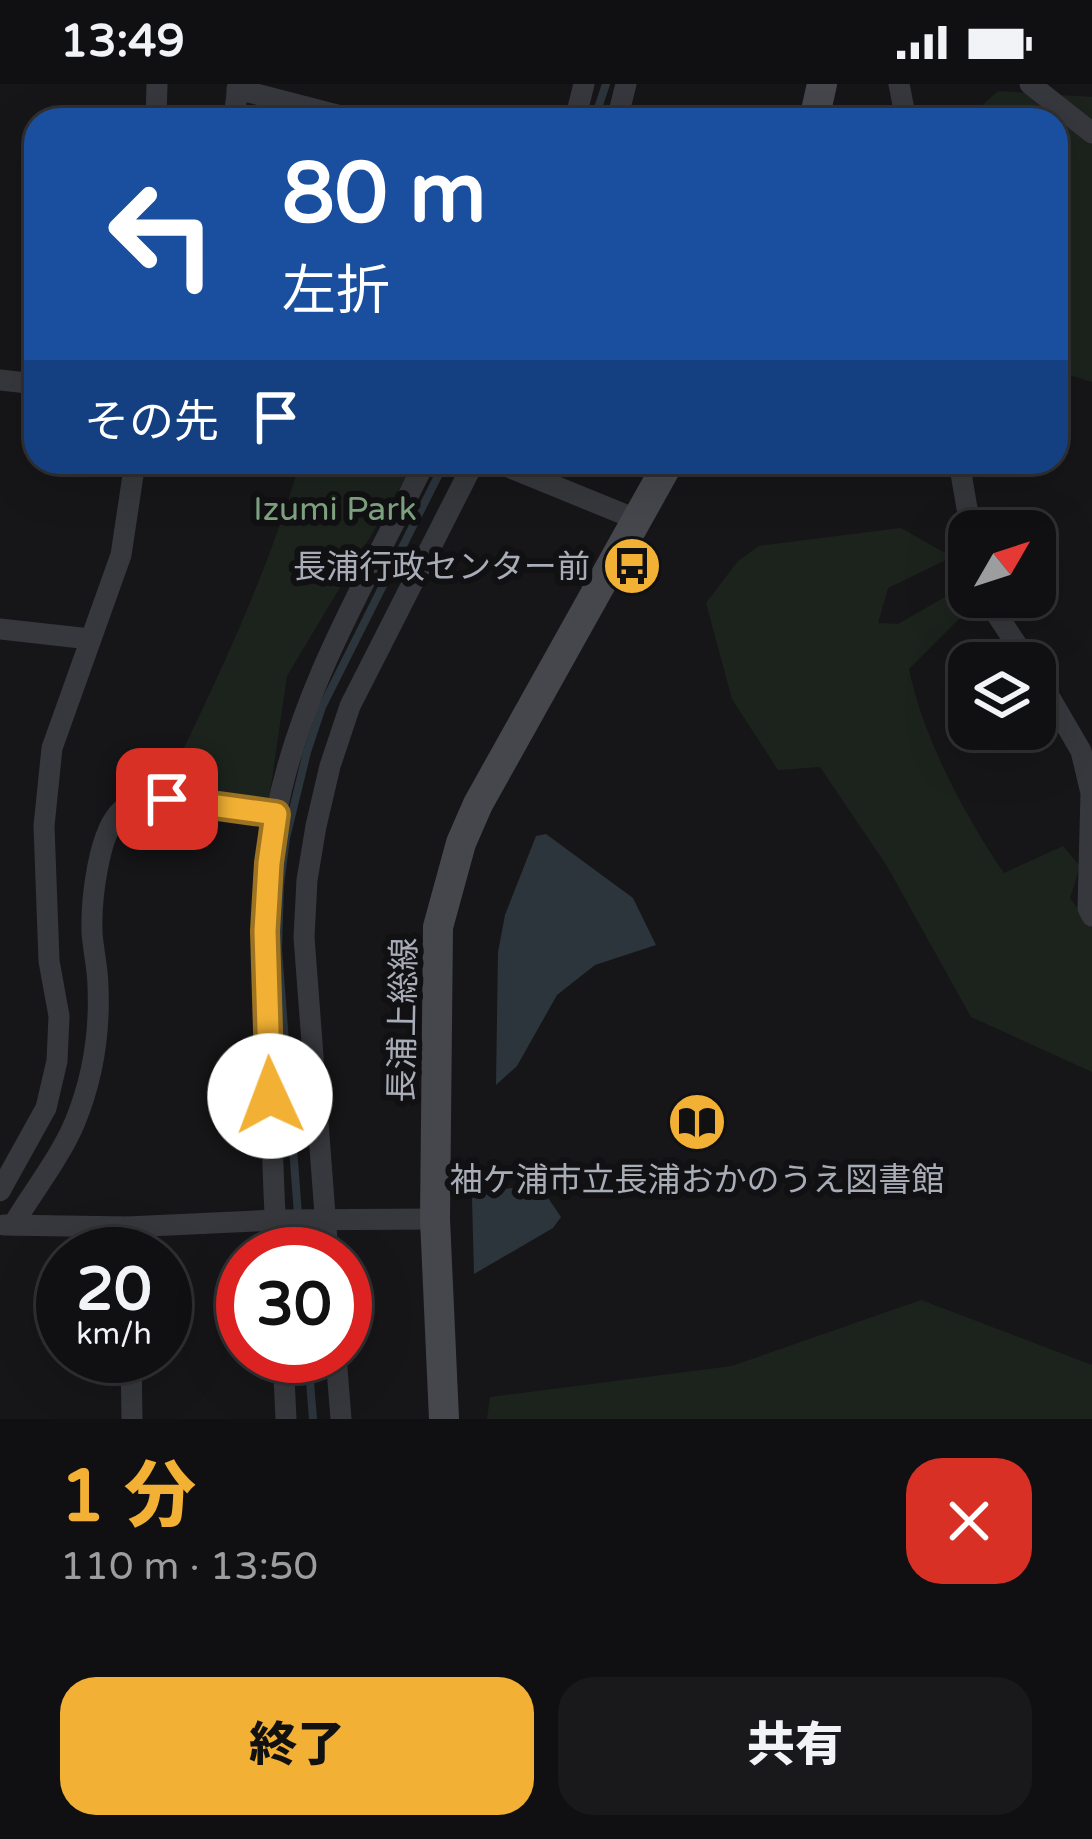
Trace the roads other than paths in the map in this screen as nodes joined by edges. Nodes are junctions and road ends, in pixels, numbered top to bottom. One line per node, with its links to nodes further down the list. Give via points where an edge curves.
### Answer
1 (1030, 84): 4 (street)
2 (237, 87): 3 (street)
3 (313, 108)
4 (1060, 108)
5 (1068, 114): 6 (street)
6 (1092, 133)
7 (133, 474): 16 (street, via 121,555)
8 (419, 474): 18 (street, via 315,685)
9 (468, 474): 23 (street, via 350,706 316,826 304,937)
10 (525, 474): 14 (street)
11 (663, 474): 14 (main road, 長浦上総線)
12 (961, 474): 13 (street)
13 (967, 510)
14 (638, 520): 21 (main road, 長浦上総線, via 461,843 438,927)
15 (0, 629): 16 (street)
16 (90, 639): 20 (street, via 52,748 44,826 57,1061 46,1108)
17 (1056, 708): 19 (street, via 1081,751 1090,793)
18 (276, 814): 22 (street, via 265,931); 24 (street, via 167,799 120,811 100,846 94,1067 74,1126)
19 (1092, 916)
20 (0, 1191)
21 (435, 1219): 23 (street); 34 (main road, 長浦上総線)
22 (280, 1220): 23 (street); 25 (street); 26 (street)
23 (318, 1220): 27 (street)
24 (6, 1225): 25 (street)
25 (127, 1227)
26 (279, 1227)
27 (320, 1227)
28 (131, 1383): 31 (street)
29 (284, 1383): 32 (street)
30 (338, 1383): 33 (street)
31 (132, 1419)
32 (286, 1419)
33 (341, 1419)
34 (444, 1419)

